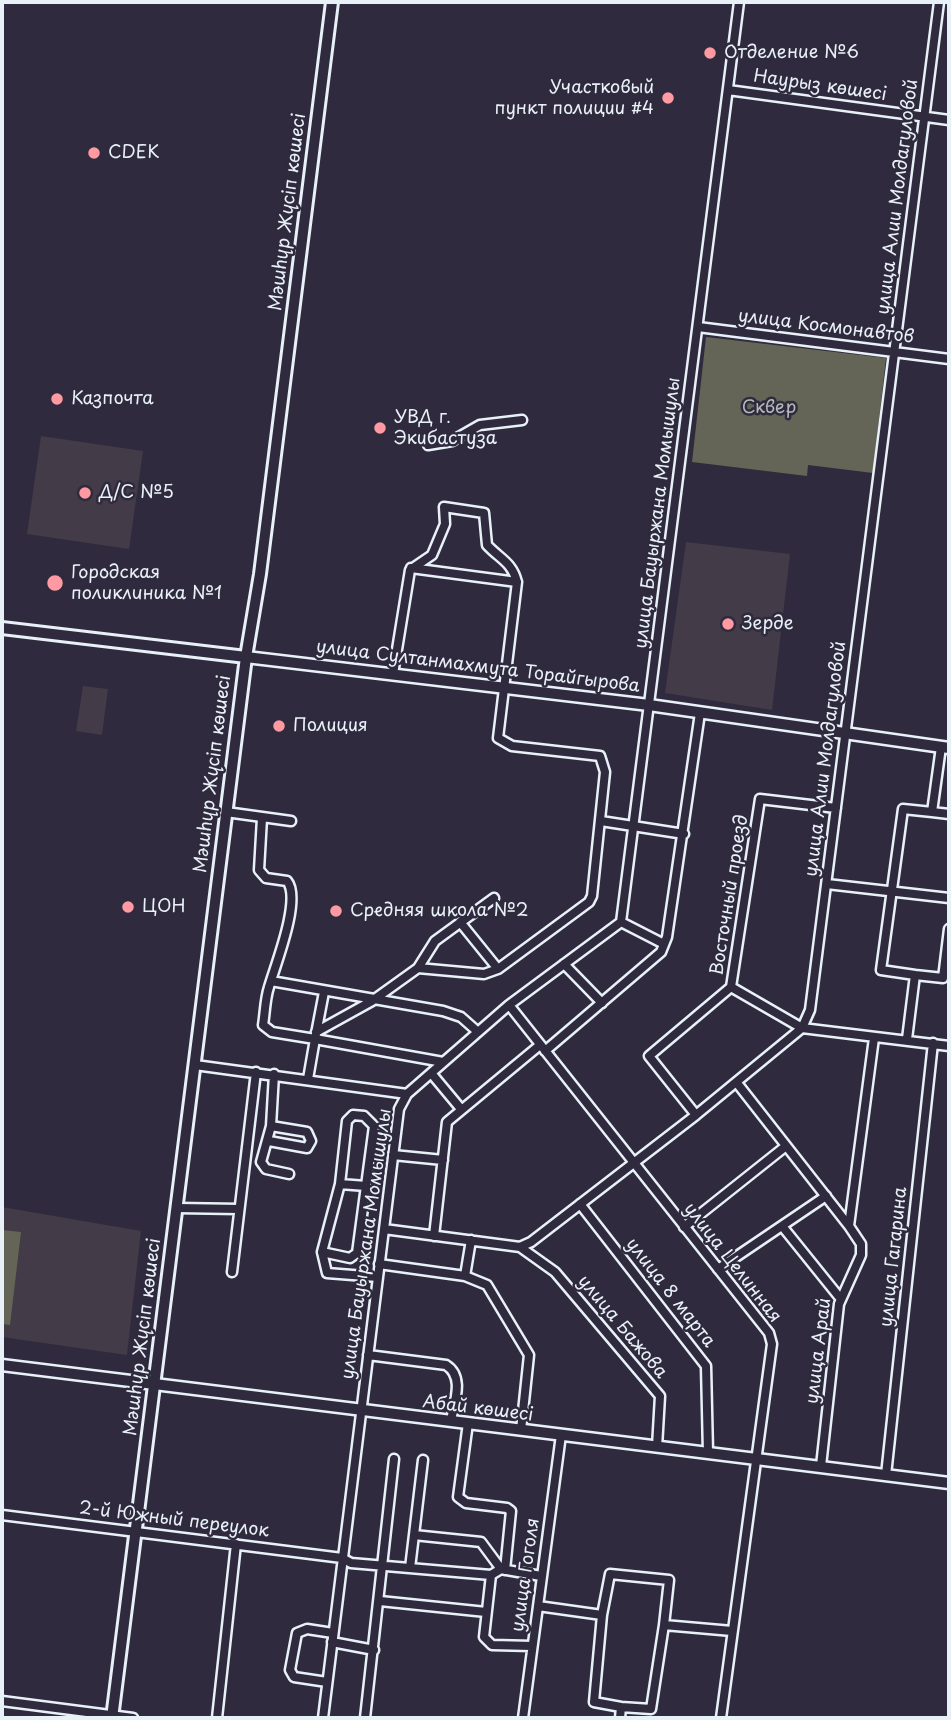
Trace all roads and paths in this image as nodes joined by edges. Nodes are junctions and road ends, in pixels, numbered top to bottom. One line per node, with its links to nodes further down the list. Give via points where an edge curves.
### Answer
1 (332, 2): 15 (main road, Мәшһүр Жүсіп көшесі)
2 (739, 2): 4 (street, улица Бауыржана Момышулы)
3 (939, 2): 5 (street, улица Алии Молдагуловой)
4 (728, 90): 5 (street, Наурыз көшесі); 7 (street, улица Бауыржана Момышулы)
5 (923, 117): 6 (street, Наурыз көшесі); 8 (street, улица Алии Молдагуловой)
6 (949, 120)
7 (698, 327): 8 (street, улица Космонавтов); 18 (street, улица Бауыржана Момышулы)
8 (894, 352): 9 (street, улица Космонавтов); 20 (street, улица Алии Молдагуловой)
9 (949, 359)
10 (522, 420): 11 (street, via 480,425 452,440)
11 (428, 445)
12 (411, 568): 13 (street); 13 (street, via 433,553 445,524 444,507 461,508 484,513 487,545 514,569); 16 (street)
13 (517, 582): 17 (street)
14 (2, 628): 15 (main road, улица Султанмахмута Торайгырова)
15 (246, 657): 16 (street, улица Султанмахмута Торайгырова); 24 (main road, Мәшһүр Жүсіп көшесі)
16 (393, 674): 17 (street, улица Султанмахмута Торайгырова)
17 (503, 687): 18 (street, улица Султанмахмута Торайгырова); 28 (street, via 497,732 504,743 600,756 605,772)
18 (649, 705): 19 (street, улица Султанмахмута Торайгырова); 29 (street, улица Бауыржана Момышулы)
19 (700, 713): 20 (street, улица Султанмахмута Торайгырова); 30 (street)
20 (844, 734): 21 (street, улица Султанмахмута Торайгырова); 22 (street, улица Алии Молдагуловой)
21 (945, 747): 23 (street)
22 (836, 808): 31 (street, улица Алии Молдагуловой); 44 (street, Восточный проезд, via 760,799)
23 (932, 812): 25 (street); 32 (street, via 903,809)
24 (226, 813): 26 (street); 58 (main road, Мәшһүр Жүсіп көшесі)
25 (949, 814)
26 (262, 818): 27 (street); 43 (street, via 259,870 266,878 287,881 292,894 279,963)
27 (291, 821)
28 (601, 821): 29 (street); 41 (street, via 589,902)
29 (633, 826): 30 (street); 36 (street, улица Бауыржана Момышулы)
30 (684, 834): 38 (street)
31 (827, 884): 32 (street); 49 (street, улица Алии Молдагуловой, via 810,1010)
32 (892, 891): 34 (street); 42 (street, via 881,970)
33 (494, 898): 35 (street)
34 (949, 898)
35 (460, 922): 40 (street, via 435,941); 41 (street)
36 (621, 922): 38 (street); 39 (street, улица Бауыржана Момышулы)
37 (949, 929): 42 (street, via 943,978)
38 (664, 944): 47 (street, via 661,952)
39 (564, 964): 47 (street); 48 (street, улица Бауыржана Момышулы)
40 (418, 968): 41 (street, via 484,974); 46 (street)
41 (498, 970)
42 (915, 975): 53 (street)
43 (271, 981): 45 (street); 51 (street, via 266,1030)
44 (731, 988): 49 (street, Восточный проезд); 66 (street, Восточный проезд, via 649,1056)
45 (324, 992): 46 (street); 51 (street)
46 (372, 1001): 50 (street, via 443,1011 461,1017); 51 (street)
47 (602, 1003): 56 (street)
48 (509, 1005): 50 (street, улица Бауыржана Момышулы); 56 (street, улица Целинная)
49 (802, 1028): 52 (street); 63 (street)
50 (478, 1032): 57 (street, улица Бауыржана Момышулы)
51 (315, 1035): 57 (street); 62 (street)
52 (874, 1038): 53 (street); 81 (street, улица Арай)
53 (907, 1040): 54 (street)
54 (933, 1043): 55 (street); 108 (street, улица Гагарина)
55 (949, 1046)
56 (543, 1048): 65 (street); 72 (street, улица Целинная)
57 (443, 1062): 60 (street, улица Бауыржана Момышулы)
58 (195, 1065): 59 (street); 78 (main road, Мәшһүр Жүсіп көшесі)
59 (256, 1072): 61 (street); 79 (street)
60 (432, 1073): 64 (street, улица Бауыржана Момышулы); 65 (street)
61 (274, 1074): 62 (street); 67 (street)
62 (308, 1079): 64 (street)
63 (737, 1083): 66 (street); 69 (street)
64 (407, 1094): 70 (street, улица Бауыржана Момышулы, via 399,1109)
65 (461, 1108): 71 (street, via 447,1122)
66 (696, 1115): 72 (street)
67 (271, 1126): 68 (street); 68 (street, via 307,1132 311,1140 307,1148)
68 (269, 1141): 73 (street, via 262,1166)
69 (786, 1146): 76 (street); 82 (street)
70 (393, 1155): 71 (street); 83 (street, улица Бауыржана Момышулы)
71 (443, 1160): 84 (street)
72 (633, 1164): 77 (street); 82 (street, улица Целинная)
73 (289, 1174)
74 (340, 1184): 75 (street); 75 (street, via 347,1121 353,1115 364,1116 374,1126); 87 (street)
75 (366, 1186): 87 (street, via 357,1252 350,1258)
76 (825, 1196): 80 (street); 81 (street)
77 (580, 1205): 86 (street); 103 (street, улица 8 марта, via 706,1366)
78 (177, 1208): 79 (street); 96 (main road, Мәшһүр Жүсіп көшесі)
79 (239, 1209): 90 (street)
80 (782, 1226): 89 (street); 93 (street)
81 (849, 1226): 93 (street, улица Арай, via 861,1244 861,1255)
82 (684, 1227): 89 (street, улица Целинная)
83 (384, 1229): 84 (street); 88 (street, улица Бауыржана Момышулы)
84 (435, 1236): 85 (street)
85 (471, 1240): 86 (street); 91 (street)
86 (520, 1247): 102 (street, улица Бажова, via 555,1272 660,1396)
87 (322, 1252): 92 (street, via 327,1273)
88 (379, 1264): 91 (street); 92 (street, улица Бауыржана Момышулы)
89 (718, 1269): 105 (street, улица Целинная, via 772,1343)
90 (232, 1272)
91 (465, 1276): 100 (street, via 487,1285 529,1355)
92 (378, 1278): 94 (street, улица Бауыржана Момышулы)
93 (840, 1298): 107 (street, улица Арай)
94 (368, 1355): 97 (street, улица Бауыржана Момышулы); 98 (street, via 446,1365 454,1370)
95 (2, 1365): 96 (street, Абай көшесі)
96 (155, 1384): 97 (street, Абай көшесі); 111 (main road, Мәшһүр Жүсіп көшесі)
97 (361, 1410): 98 (street, Абай көшесі); 114 (street, улица Бауыржана Момышулы)
98 (451, 1421): 99 (street, Абай көшесі)
99 (468, 1423): 100 (street, Абай көшесі); 117 (street, via 458,1497 466,1503 511,1511)
100 (521, 1430): 101 (street, Абай көшесі)
101 (561, 1435): 102 (street, Абай көшесі); 119 (street, улица Гоголя)
102 (657, 1447): 103 (street, Абай көшесі)
103 (708, 1453): 105 (street, Абай көшесі)
104 (394, 1459): 115 (street)
105 (757, 1459): 107 (street, Абай көшесі); 125 (street, улица Целинная)
106 (423, 1460): 112 (street)
107 (821, 1466): 108 (street, Абай көшесі)
108 (886, 1475): 109 (street, Абай көшесі)
109 (949, 1483)
110 (2, 1515): 111 (street, 2-й Южный переулок)
111 (135, 1531): 113 (street, 2-й Южный переулок); 132 (main road, Мәшһүр Жүсіп көшесі)
112 (414, 1535): 116 (street); 117 (street, via 481,1542)
113 (236, 1544): 114 (street, 2-й Южный переулок); 134 (street)
114 (342, 1558): 115 (street, 2-й Южный переулок); 126 (street, улица Бауыржана Момышулы)
115 (380, 1565): 116 (street, 2-й Южный переулок); 120 (street)
116 (410, 1568): 118 (street, 2-й Южный переулок)
117 (503, 1569): 118 (street); 119 (street)
118 (491, 1575): 122 (street)
119 (541, 1576): 121 (street, улица Гоголя)
120 (380, 1601): 122 (street); 128 (street)
121 (538, 1606): 123 (street); 127 (street, улица Гоголя)
122 (486, 1612): 127 (street, via 487,1643)
123 (602, 1615): 124 (street, via 610,1574 669,1580); 131 (street, via 594,1702)
124 (664, 1625): 125 (street); 131 (street, via 651,1709)
125 (732, 1631): 139 (street, улица Целинная)
126 (332, 1637): 128 (street); 129 (street, улица Бауыржана Момышулы); 129 (street, via 307,1629 297,1633 290,1670 294,1677)
127 (532, 1646): 137 (street, улица Гоголя)
128 (374, 1650): 136 (street)
129 (327, 1682): 135 (street, улица Бауыржана Момышулы)
130 (2, 1701): 132 (street)
131 (621, 1707): 138 (street)
132 (113, 1717): 133 (street)
133 (132, 1718)
134 (217, 1718)
135 (323, 1718)
136 (365, 1718)
137 (523, 1718)
138 (620, 1718)
139 (721, 1718)

